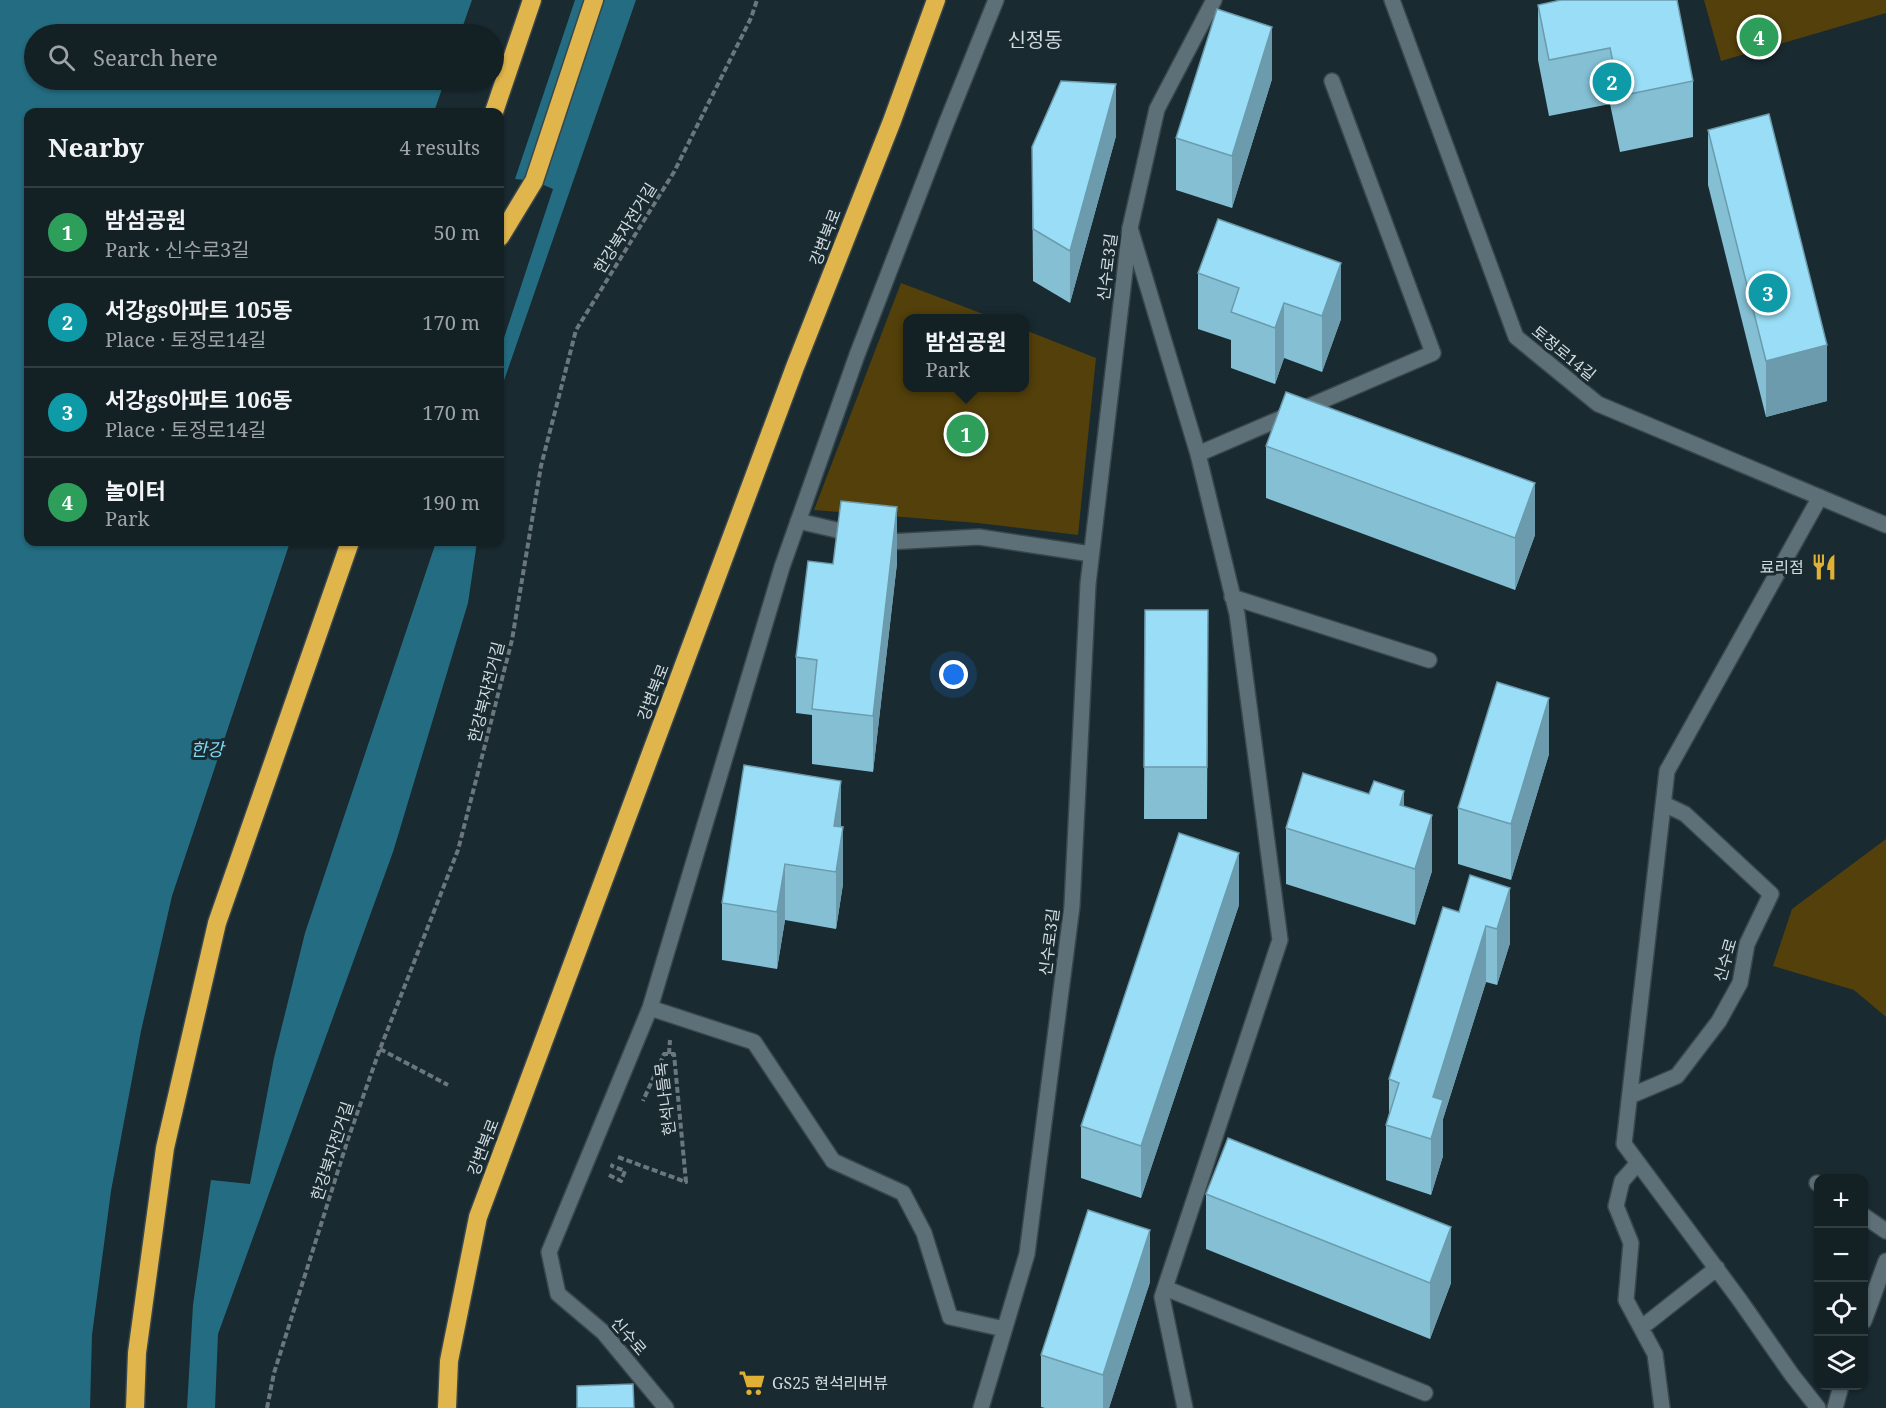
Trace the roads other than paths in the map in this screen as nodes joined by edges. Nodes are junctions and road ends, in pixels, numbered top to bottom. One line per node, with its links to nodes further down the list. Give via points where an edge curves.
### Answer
1 (532, 0): 8 (highway)
2 (594, 0): 12 (highway, via 534,181)
3 (936, 0): 36 (highway, 강변북로, via 478,1217 449,1360)
4 (996, 0): 15 (street, via 861,344)
5 (1214, 0): 11 (street, 신수로3길, via 1157,109)
6 (1392, 0): 14 (street, 토정로14길, via 1516,337 1598,404)
7 (1332, 81): 13 (street, via 1433,353)
8 (504, 83)
9 (501, 90): 10 (highway)
10 (495, 108)
11 (1130, 228): 13 (street); 18 (street, 신수로3길)
12 (504, 230)
13 (1198, 454): 19 (street)
14 (1820, 497): 16 (street, 토정로14길); 21 (street, via 1667,771)
15 (798, 521): 18 (street, via 888,542 979,537); 22 (street)
16 (1886, 525)
17 (349, 546): 35 (highway, via 217,923 165,1148 137,1353)
18 (1091, 554): 32 (street, 신수로3길, via 1072,906 1027,1254)
19 (1232, 597): 20 (street); 29 (street, via 1280,940)
20 (1429, 660)
21 (1664, 804): 23 (street); 23 (street, 신수로, via 1684,814 1771,894 1747,944 1740,983 1719,1021 1677,1076)
22 (650, 1008): 32 (street, via 754,1042 833,1161 903,1193 924,1233 950,1317); 37 (street, 신수로, via 549,1252 558,1294 603,1332)
23 (1630, 1096): 24 (street, via 1624,1144)
24 (1638, 1163): 28 (street); 31 (street, via 1622,1181 1616,1206 1631,1243 1626,1300)
25 (1868, 1219): 26 (street)
26 (1886, 1231)
27 (1886, 1261): 30 (street)
28 (1717, 1269): 31 (street); 41 (street)
29 (1165, 1288): 34 (street); 39 (street, via 1162,1297)
30 (1868, 1308)
31 (1641, 1328): 40 (street, via 1655,1354)
32 (1004, 1329): 38 (street, 신수로3길)
33 (1839, 1390): 42 (street)
34 (1425, 1393)
35 (135, 1408)
36 (447, 1408)
37 (666, 1408)
38 (981, 1408)
39 (1185, 1408)
40 (1662, 1408)
41 (1818, 1408)
42 (1835, 1408)

